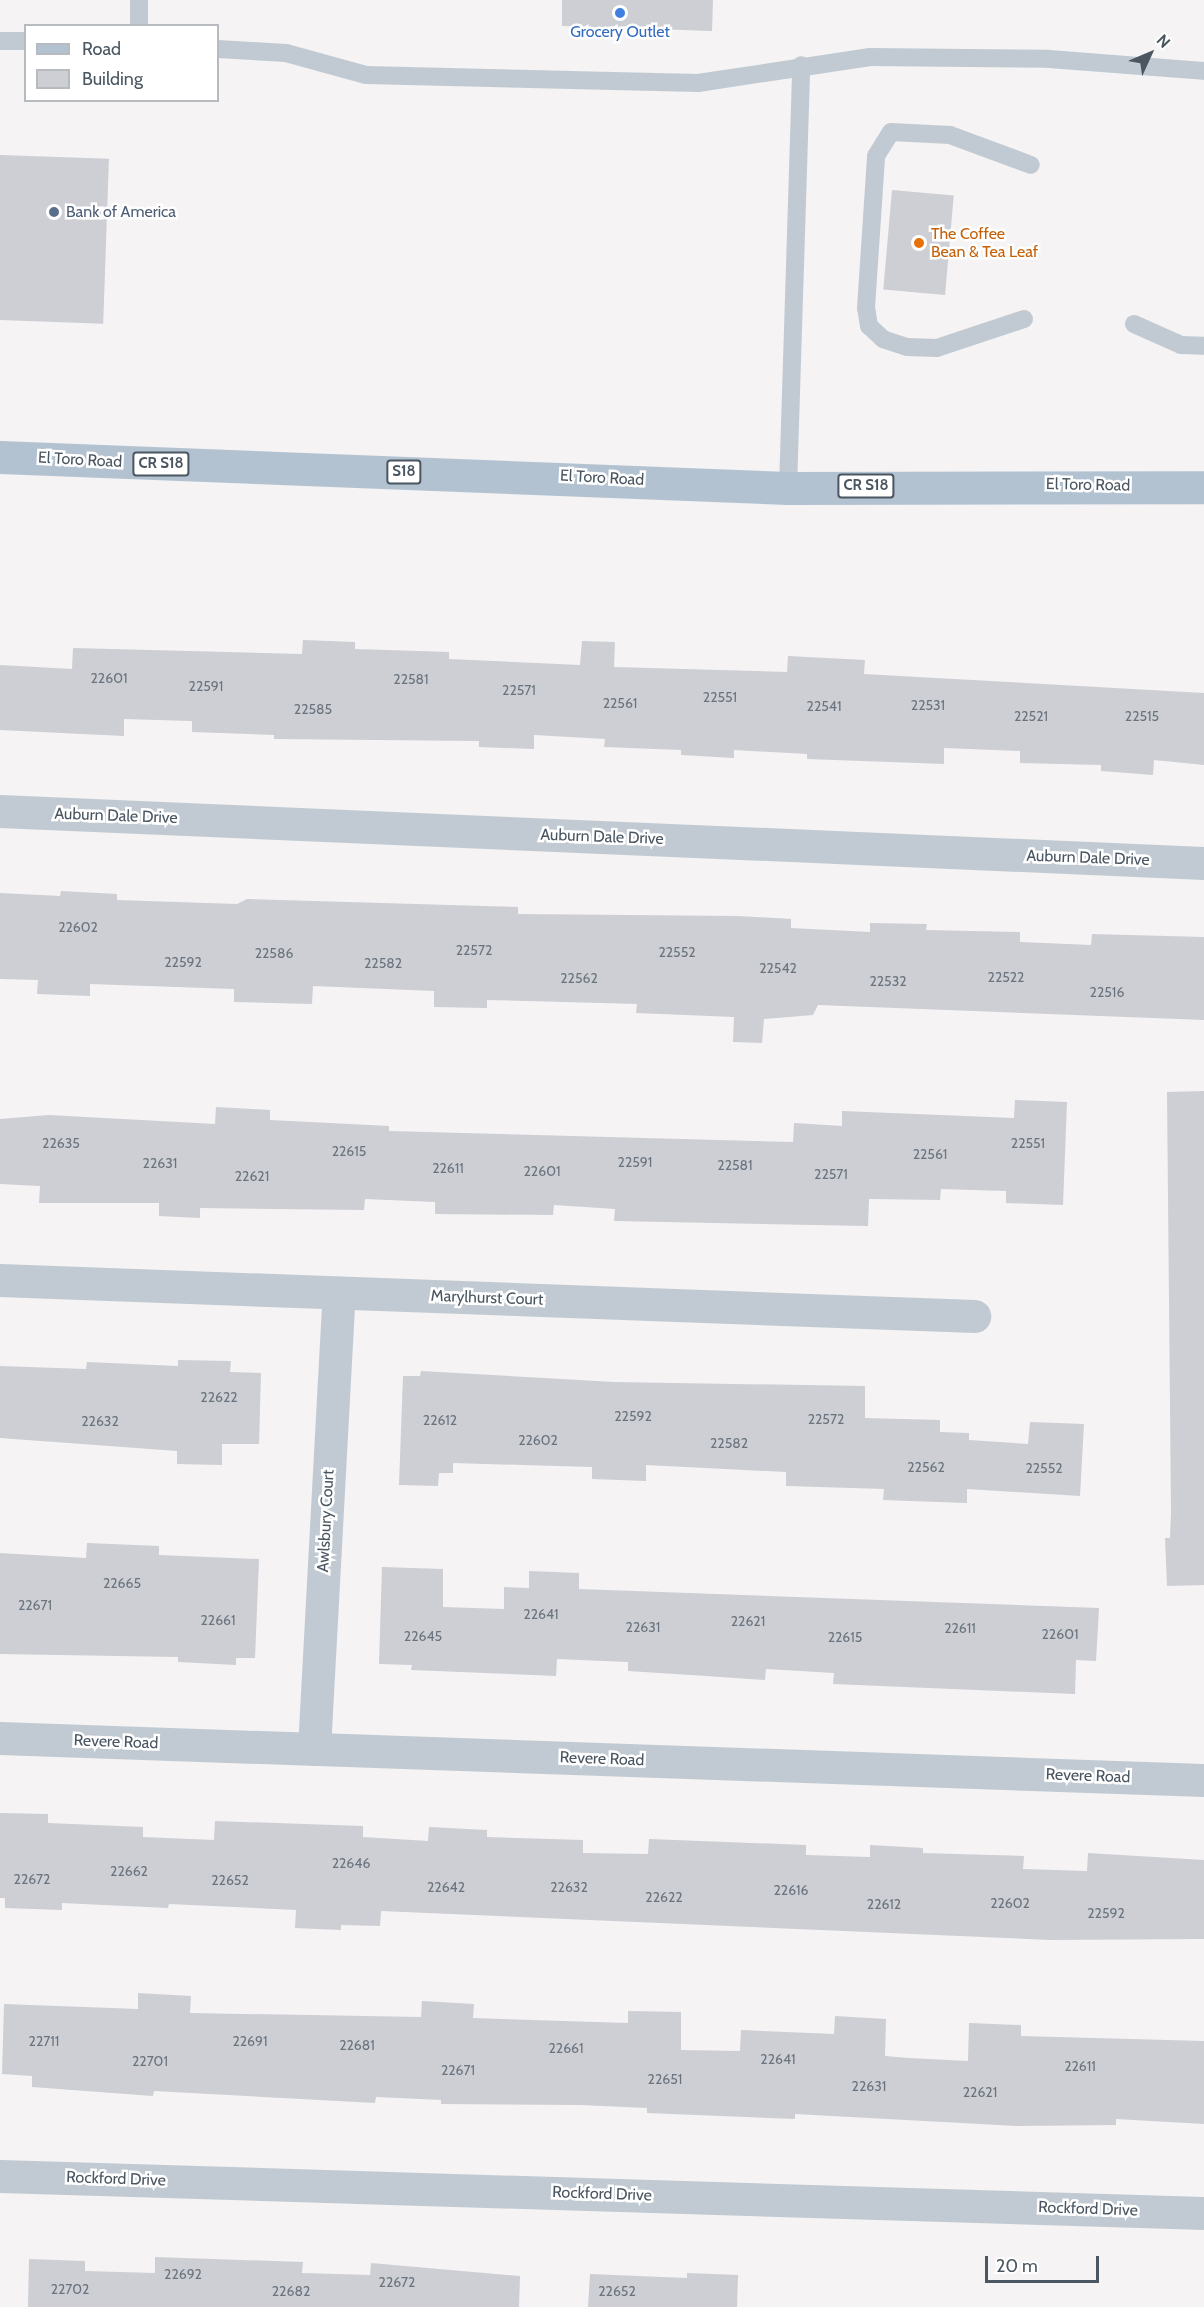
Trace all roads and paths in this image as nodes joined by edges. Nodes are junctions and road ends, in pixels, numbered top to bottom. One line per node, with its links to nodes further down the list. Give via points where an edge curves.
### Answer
1 (139, 0): 2 (lane)
2 (139, 24)
3 (0, 41): 4 (lane)
4 (24, 41)
5 (219, 49): 6 (lane, via 286,53 366,75 714,82)
6 (801, 65): 7 (lane, via 870,57 1049,59); 16 (lane)
7 (1204, 71)
8 (1031, 165): 9 (lane, via 950,135 891,132 876,156 866,308 869,326 884,339 907,347 938,348)
9 (1024, 319)
10 (1134, 324): 11 (lane, via 1181,345)
11 (1204, 346)
12 (0, 457): 13 (main road, El Toro Road / CR S18)
13 (322, 471): 14 (main road, El Toro Road / S18)
14 (485, 472): 16 (main road, El Toro Road / CR S18)
15 (1204, 487): 16 (main road, El Toro Road / CR S18)
16 (788, 488)
17 (0, 811): 18 (street, Auburn Dale Drive)
18 (1204, 863)
19 (0, 1280): 20 (street, Marylhurst Court)
20 (339, 1293): 21 (street, Marylhurst Court); 23 (street, Awlsbury Court)
21 (974, 1317)
22 (0, 1738): 23 (street, Revere Road)
23 (314, 1749): 24 (street, Revere Road)
24 (1204, 1780)
25 (0, 2176): 26 (street, Rockford Drive)
26 (1204, 2213)

